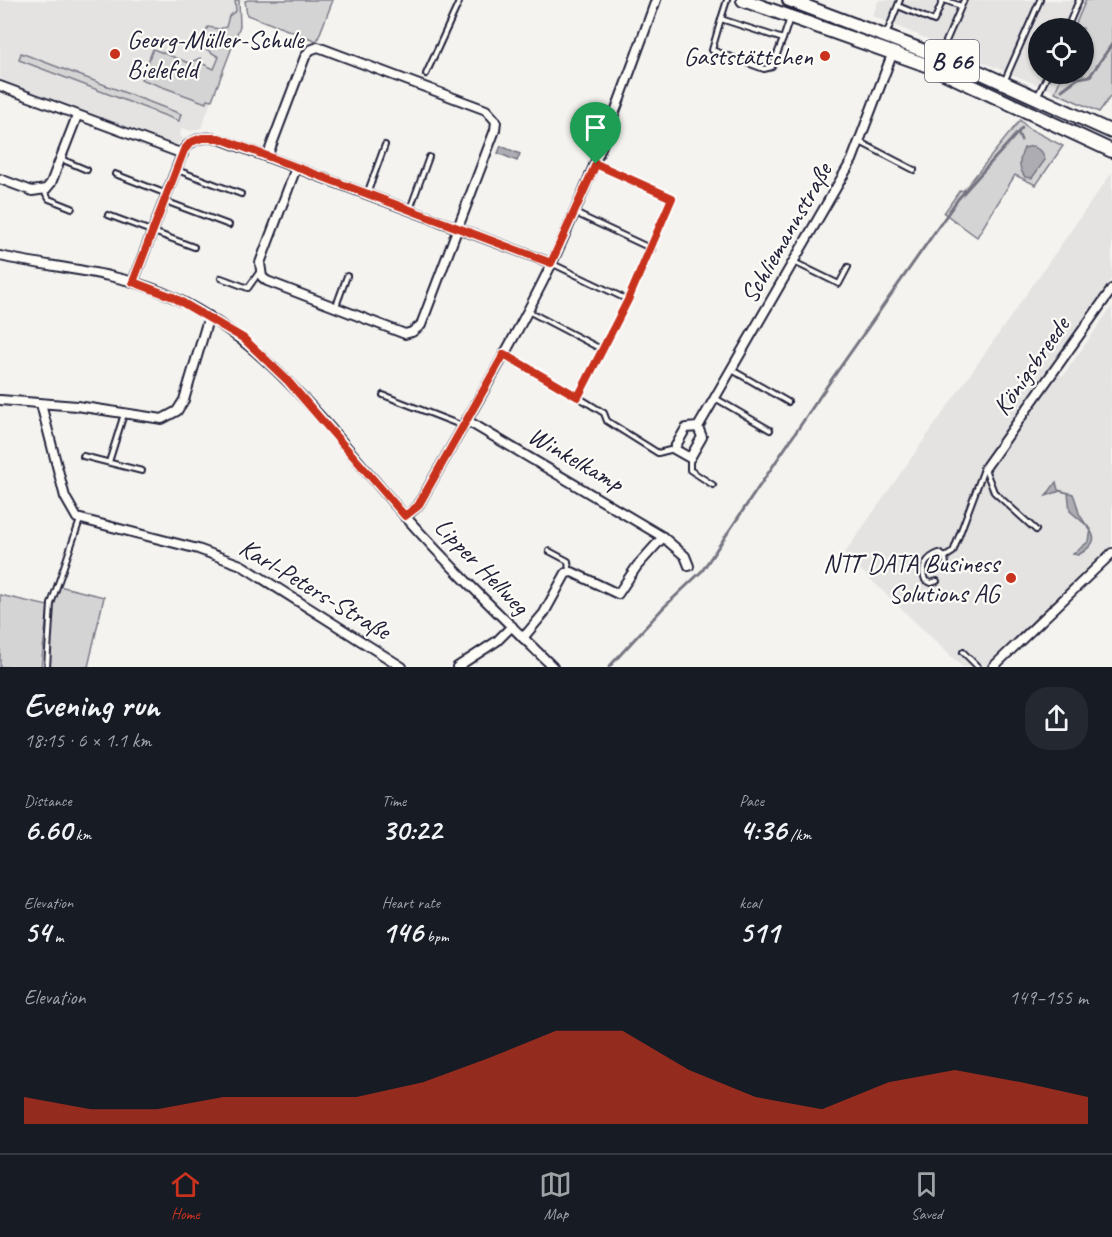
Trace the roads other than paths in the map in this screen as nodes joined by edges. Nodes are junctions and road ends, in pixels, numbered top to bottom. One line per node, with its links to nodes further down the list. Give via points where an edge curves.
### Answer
1 (460, 0): 20 (lane)
2 (656, 0): 34 (street)
3 (727, 0): 15 (lane)
4 (743, 0): 13 (main road, B 66)
5 (789, 0): 16 (main road, B 66, via 867,23)
6 (900, 0): 11 (lane)
7 (943, 0): 11 (lane, via 934,21); 12 (lane)
8 (964, 0): 12 (lane)
9 (1040, 0): 21 (lane)
10 (1079, 0): 14 (lane)
11 (898, 6): 16 (lane)
12 (961, 6): 19 (lane)
13 (791, 16): 17 (lane); 18 (main road, B 66)
14 (1071, 18)
15 (721, 19): 17 (lane); 17 (lane, via 712,50 764,69 772,67)
16 (886, 35): 19 (main road, B 66)
17 (783, 39)
18 (893, 52): 27 (street, Schliemannstraße); 29 (main road, B 66, via 976,86)
19 (940, 56): 21 (main road, B 66)
20 (426, 74)
21 (1004, 83): 24 (main road, B 66)
22 (1043, 84): 24 (lane)
23 (0, 86): 25 (street)
24 (1037, 97): 26 (main road, B 66)
25 (77, 116): 30 (street); 33 (street)
26 (1112, 132)
27 (860, 142): 38 (lane); 55 (street, Schliemannstraße)
28 (385, 145): 43 (lane)
29 (1112, 151)
30 (183, 154): 31 (street, via 191,142 213,137); 37 (street)
31 (267, 157): 35 (street); 50 (street, via 307,52 321,47 336,52 494,116 495,130)
32 (429, 157): 46 (lane)
33 (60, 159): 36 (lane); 41 (street, via 51,183)
34 (596, 164): 47 (street); 53 (lane, via 672,198)
35 (296, 168): 43 (street); 58 (street)
36 (87, 170)
37 (177, 170): 42 (lane); 44 (street)
38 (914, 170)
39 (115, 174): 44 (lane)
40 (0, 179): 41 (street, via 32,191)
41 (43, 190): 45 (lane, via 49,199)
42 (241, 194)
43 (366, 194): 46 (street)
44 (166, 197): 49 (lane); 51 (street)
45 (72, 208)
46 (410, 210): 50 (street)
47 (574, 213): 53 (lane); 56 (street)
48 (108, 215): 51 (lane)
49 (229, 225)
50 (457, 228): 56 (street); 64 (street, via 417,329 405,334)
51 (153, 232): 52 (lane); 61 (street)
52 (194, 247)
53 (652, 249): 63 (lane)
54 (0, 256): 61 (street, Lipper Hellweg)
55 (794, 261): 57 (lane, via 838,284); 69 (street, Schliemannstraße)
56 (551, 263): 63 (lane); 65 (street)
57 (848, 267)
58 (260, 270): 60 (lane, via 249,288); 64 (street, via 267,281)
59 (347, 276): 64 (lane)
60 (221, 278)
61 (133, 282): 66 (street, Lipper Hellweg)
62 (1112, 289): 84 (street, Königsbreede)
63 (628, 300): 67 (lane)
64 (335, 306)
65 (528, 310): 67 (lane); 68 (street)
66 (209, 316): 76 (street, via 180,408 162,419); 87 (street, Lipper Hellweg, via 243,338 270,363)
67 (603, 350): 71 (lane)
68 (504, 354): 71 (lane); 77 (street)
69 (731, 370): 72 (street, Schliemannstraße); 74 (lane)
70 (383, 395): 77 (lane)
71 (578, 397): 80 (lane, via 604,413 607,421 658,453)
72 (715, 398): 78 (street, Schliemannstraße); 79 (lane)
73 (0, 400): 75 (street)
74 (788, 402)
75 (41, 404): 76 (street); 88 (street, via 65,497 72,514)
76 (124, 414): 83 (lane)
77 (465, 423): 87 (street, via 418,506); 90 (street, Winkelkamp)
78 (698, 427): 80 (street, Schliemannstraße, via 686,428); 82 (street, Schliemannstraße, via 702,437)
79 (770, 430)
80 (674, 449): 82 (street)
81 (83, 456): 83 (lane)
82 (690, 458): 86 (lane, via 690,470)
83 (109, 462): 85 (lane)
84 (985, 468): 89 (lane, via 994,492); 93 (lane, via 952,552)
85 (142, 471)
86 (713, 485)
87 (405, 516): 98 (street, Lipper Hellweg)
88 (80, 519): 101 (lane, via 51,604); 102 (street, Karl-Peters-Straße, via 198,549 241,565)
89 (1036, 530)
90 (663, 537): 95 (street, Winkelkamp, via 685,556); 96 (street, via 618,594)
91 (549, 551): 96 (lane, via 568,561)
92 (1112, 553): 106 (street)
93 (945, 557): 94 (lane); 97 (lane, via 934,554 923,568 925,580)
94 (946, 564)
95 (689, 566)
96 (569, 571): 99 (street, via 544,613)
97 (937, 581)
98 (512, 626): 99 (street, Lipper Hellweg); 103 (street, via 497,641)
99 (523, 638): 104 (street, Lipper Hellweg)
100 (963, 652): 105 (lane)
101 (46, 667)
102 (402, 667)
103 (457, 667)
104 (553, 667)
105 (978, 667)
106 (993, 667)

